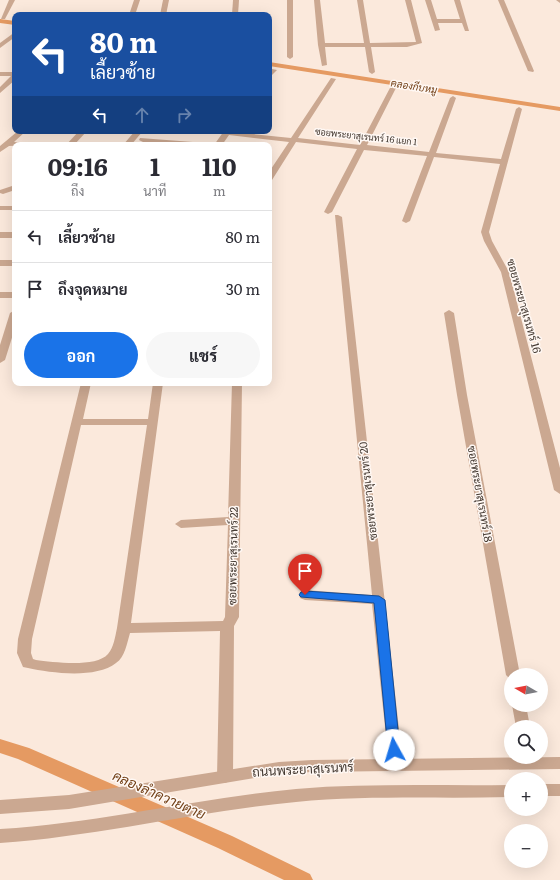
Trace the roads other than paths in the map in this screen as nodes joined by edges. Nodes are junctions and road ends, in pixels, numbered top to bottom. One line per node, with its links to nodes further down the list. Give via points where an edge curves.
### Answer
1 (12, 0): 15 (street)
2 (137, 0): 12 (street)
3 (166, 0): 13 (street)
4 (236, 0): 14 (street)
5 (290, 0): 24 (street)
6 (317, 0): 21 (street)
7 (360, 0): 22 (street)
8 (408, 0): 22 (street, via 419,43)
9 (428, 0): 16 (street)
10 (457, 0): 17 (street)
11 (501, 0): 27 (street)
12 (133, 12)
13 (164, 12)
14 (235, 12)
15 (3, 18)
16 (434, 20): 17 (street); 18 (street)
17 (464, 20): 19 (street)
18 (437, 30)
19 (468, 30)
20 (12, 36): 23 (street)
21 (321, 45): 22 (street); 25 (street)
22 (369, 45): 29 (street)
23 (0, 46)
24 (290, 57)
25 (324, 65)
26 (274, 70): 28 (street)
27 (531, 71)
28 (272, 72)
29 (372, 72)
30 (0, 74): 31 (street)
31 (12, 75)
32 (12, 78): 35 (street)
33 (333, 80): 43 (street)
34 (394, 86): 49 (street)
35 (0, 92)
36 (453, 98): 51 (street)
37 (518, 108): 52 (street, ซอยพระยาสุเรนทร์ 16)
38 (19, 134): 47 (street)
39 (80, 134): 44 (street)
40 (136, 134): 45 (street)
41 (244, 134): 43 (street, ซอยพระยาสุเรนทร์ 16 แยก 1)
42 (143, 140): 46 (street)
43 (293, 140): 49 (street, ซอยพระยาสุเรนทร์ 16 แยก 1); 53 (street)
44 (73, 142)
45 (130, 142)
46 (168, 142)
47 (8, 144): 48 (street); 50 (street)
48 (12, 144)
49 (363, 147): 51 (street, ซอยพระยาสุเรนทร์ 16 แยก 1); 78 (street, ซอยพระยาสุเรนทร์ 20, via 333,215)
50 (0, 150)
51 (431, 154): 52 (street, ซอยพระยาสุเรนทร์ 16 แยก 1); 58 (street)
52 (504, 162): 74 (street, ซอยพระยาสุเรนทร์ 16, via 485,237 500,259 505,272)
53 (272, 173)
54 (12, 188): 55 (street)
55 (4, 192)
56 (0, 208): 57 (street)
57 (12, 208)
58 (406, 221)
59 (0, 235): 60 (street)
60 (12, 235)
61 (0, 263): 62 (street)
62 (12, 263)
63 (0, 295): 64 (street)
64 (12, 295)
65 (449, 313): 81 (street, ซอยพระยาสุเรนทร์ 18)
66 (12, 318): 67 (street)
67 (5, 329): 68 (street)
68 (0, 360)
69 (85, 386): 72 (street)
70 (158, 386): 73 (street)
71 (237, 386): 75 (street, ซอยพระยาสุเรนทร์ 22)
72 (77, 422): 73 (street); 80 (street, via 25,639 24,653 28,663 42,667 93,666 110,660 119,650)
73 (153, 422): 80 (street)
74 (560, 490)
75 (234, 521): 76 (street); 79 (street, ซอยพระยาสุเรนทร์ 22, via 232,617)
76 (181, 524)
77 (305, 595): 78 (street)
78 (379, 600): 85 (street, ซอยพระยาสุเรนทร์ 20)
79 (228, 626): 80 (street); 86 (street, ซอยพระยาสุเรนทร์ 22)
80 (124, 628)
81 (512, 668)
82 (504, 761): 85 (street, ถนนพระยาสุเรนทร์)
83 (548, 762): 84 (street, ถนนพระยาสุเรนทร์)
84 (560, 763)
85 (396, 765): 86 (street, ถนนพระยาสุเรนทร์, via 279,768)
86 (220, 778): 90 (street, ถนนพระยาสุเรนทร์, via 69,802)
87 (548, 790): 88 (street)
88 (560, 790)
89 (504, 791): 91 (street, via 310,794 78,829)
90 (0, 807)
91 (0, 836)

